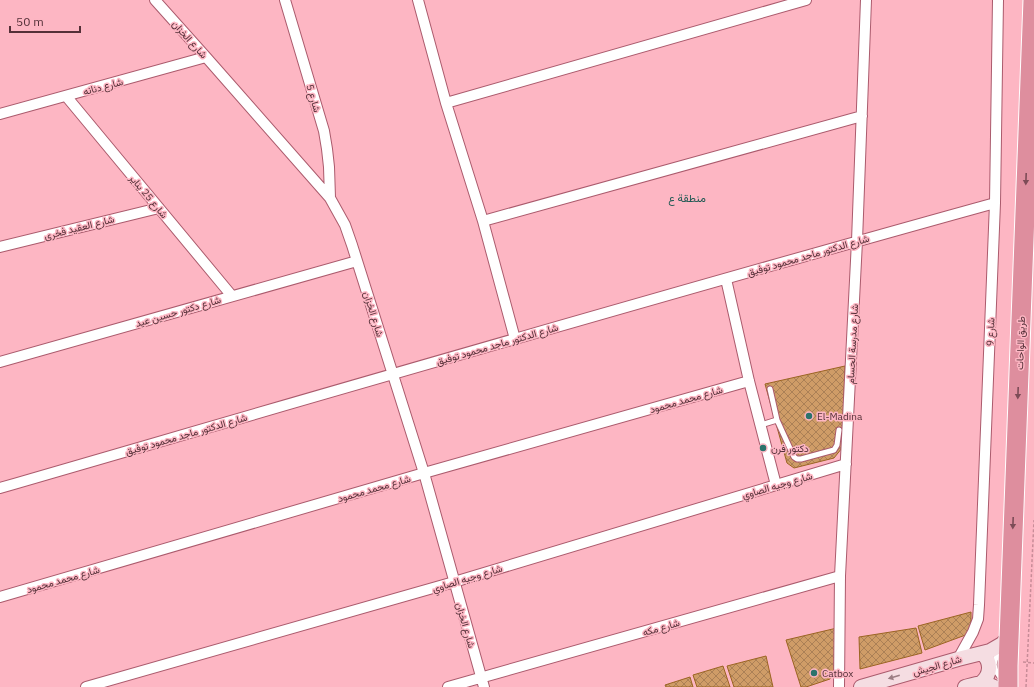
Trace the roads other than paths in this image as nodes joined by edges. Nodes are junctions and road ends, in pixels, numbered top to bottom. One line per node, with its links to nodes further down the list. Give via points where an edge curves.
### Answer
1 (155, 0): 8 (street, شارع الخزان)
2 (285, 0): 13 (street, شارع 5, via 324,131)
3 (418, 0): 10 (street)
4 (806, 0): 10 (street)
5 (866, 0): 12 (street, شارع مدرسة الحسام)
6 (998, 0): 14 (street, شارع 9)
7 (1034, 0): 23 (highway, طريق الواحات, one-way to 23)
8 (206, 57): 9 (street, شارع دنانه); 13 (street, شارع الخزان)
9 (66, 96): 11 (street, شارع دنانه); 15 (street, شارع 25 يناير)
10 (446, 103): 16 (street)
11 (0, 114)
12 (862, 116): 16 (street); 17 (street, شارع مدرسة الحسام)
13 (330, 198): 19 (street, شارع الخزان, via 345,225)
14 (995, 202): 17 (street, شارع الدكتور ماجد محمود توفيق); 43 (street, شارع 9, via 978,619)
15 (159, 208): 18 (street, شارع العقيد فخرى); 22 (street, شارع 25 يناير)
16 (483, 221): 24 (street)
17 (857, 241): 20 (street, شارع الدكتور ماجد محمود توفيق); 33 (street, شارع مدرسة الحسام)
18 (0, 247)
19 (357, 261): 22 (street, شارع دكتور حسين عيد); 26 (street, شارع الخزان)
20 (726, 279): 24 (street, شارع الدكتور ماجد محمود توفيق); 27 (street)
21 (1034, 286): 23 (highway, via 1025,293)
22 (232, 296): 25 (street, شارع دكتور حسين عيد)
23 (1022, 302): 41 (highway, طريق الواحات, one-way to 41)
24 (515, 339): 26 (street, شارع الدكتور ماجد محمود توفيق)
25 (0, 362)
26 (392, 374): 35 (street, شارع الخزان); 37 (street, شارع الدكتور ماجد محمود توفيق)
27 (749, 381): 30 (street); 35 (street, شارع محمد محمود)
28 (770, 388): 29 (lane)
29 (777, 420): 30 (lane); 32 (lane, via 797,459)
30 (760, 425): 36 (street)
31 (839, 430): 32 (lane, via 838,445)
32 (835, 449): 33 (lane)
33 (847, 454): 34 (street, شارع مدرسة الحسام)
34 (846, 464): 36 (street, شارع وجيه الصاوي); 38 (street, شارع مدرسة الحسام)
35 (424, 473): 39 (street, شارع الخزان); 40 (street, شارع محمد محمود)
36 (776, 485): 39 (street, شارع وجيه الصاوي)
37 (0, 488)
38 (840, 576): 44 (street, شارع مكه); 48 (street, شارع مدرسة الحسام)
39 (454, 582): 44 (street, شارع الخزان); 46 (street, شارع وجيه الصاوي)
40 (0, 597)
41 (1009, 640): 42 (street, شارع الجيش); 45 (highway, طريق الواحات)
42 (982, 653): 43 (street, شارع الجيش); 45 (street, via 989,668 987,676)
43 (958, 659): 49 (street, شارع الجيش, one-way to 49)
44 (482, 682): 47 (street, شارع مكه)
45 (1003, 686): 50 (street)
46 (86, 687)
47 (448, 687)
48 (839, 687)
49 (861, 687)
50 (965, 687)

